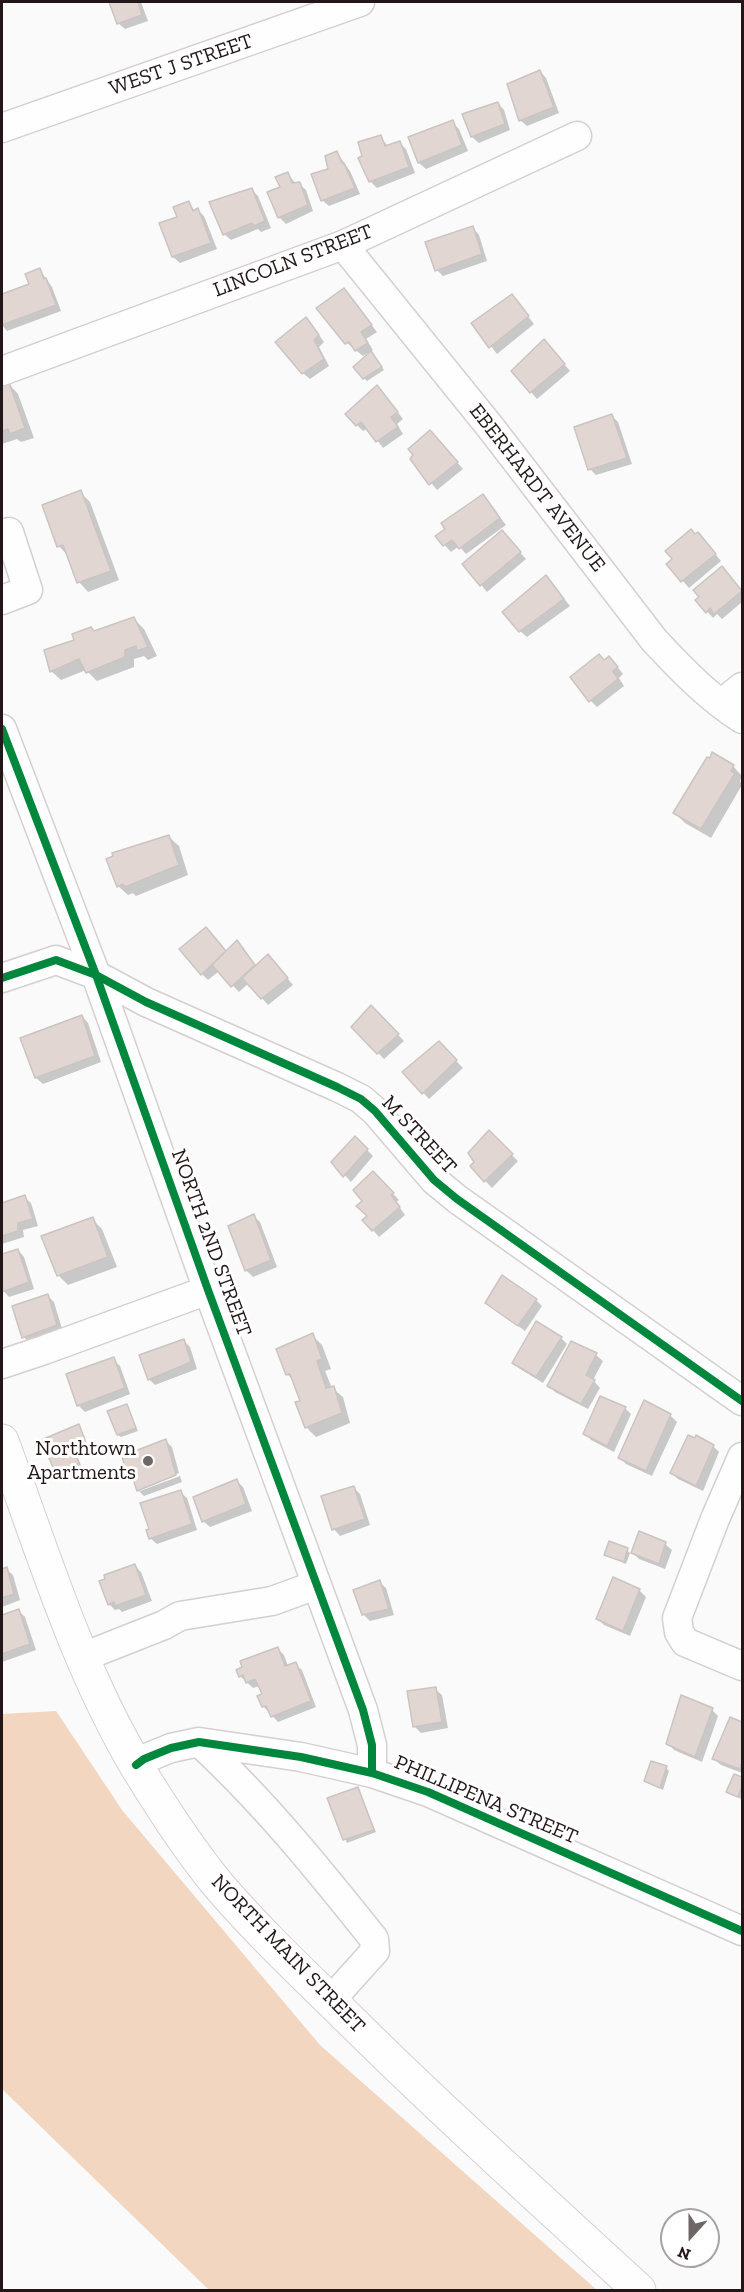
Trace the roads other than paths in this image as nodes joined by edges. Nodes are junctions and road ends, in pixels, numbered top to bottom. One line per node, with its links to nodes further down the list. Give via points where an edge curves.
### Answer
1 (360, 2): 2 (street, WEST J STREET)
2 (2, 128)
3 (578, 136): 4 (street, LINCOLN STREET)
4 (343, 245): 5 (street, LINCOLN STREET); 8 (street, EBERHARDT AVENUE, via 491,428 654,640 685,672)
5 (2, 371)
6 (9, 532): 7 (street, via 28,590)
7 (2, 600)
8 (735, 703)
9 (2, 729): 10 (street, NORTH 2ND STREET)
10 (96, 975): 11 (street, M STREET, via 56,960); 12 (street, NORTH 2ND STREET); 14 (street, M STREET, via 146,1002 361,1099 434,1180 457,1199)
11 (2, 978)
12 (208, 1290): 13 (street); 17 (street, NORTH 2ND STREET)
13 (2, 1364)
14 (742, 1401)
15 (2, 1441): 18 (main road, NORTH MAIN STREET)
16 (742, 1457): 19 (street, via 677,1618 685,1642)
17 (316, 1586): 18 (street, via 273,1601 180,1616); 22 (street, NORTH 2ND STREET, via 363,1710 372,1745)
18 (83, 1657): 21 (main road, NORTH MAIN STREET)
19 (742, 1666)
20 (199, 1742): 21 (street, PHILLIPENA STREET, via 171,1748); 22 (street, PHILLIPENA STREET, via 301,1756); 24 (street, via 246,1787 374,1939 375,1951)
21 (136, 1765): 24 (main road, NORTH MAIN STREET, via 220,1887)
22 (372, 1773): 23 (street, PHILLIPENA STREET, via 428,1792)
23 (742, 1931)
24 (330, 2001): 25 (main road, NORTH MAIN STREET)
25 (639, 2290)

